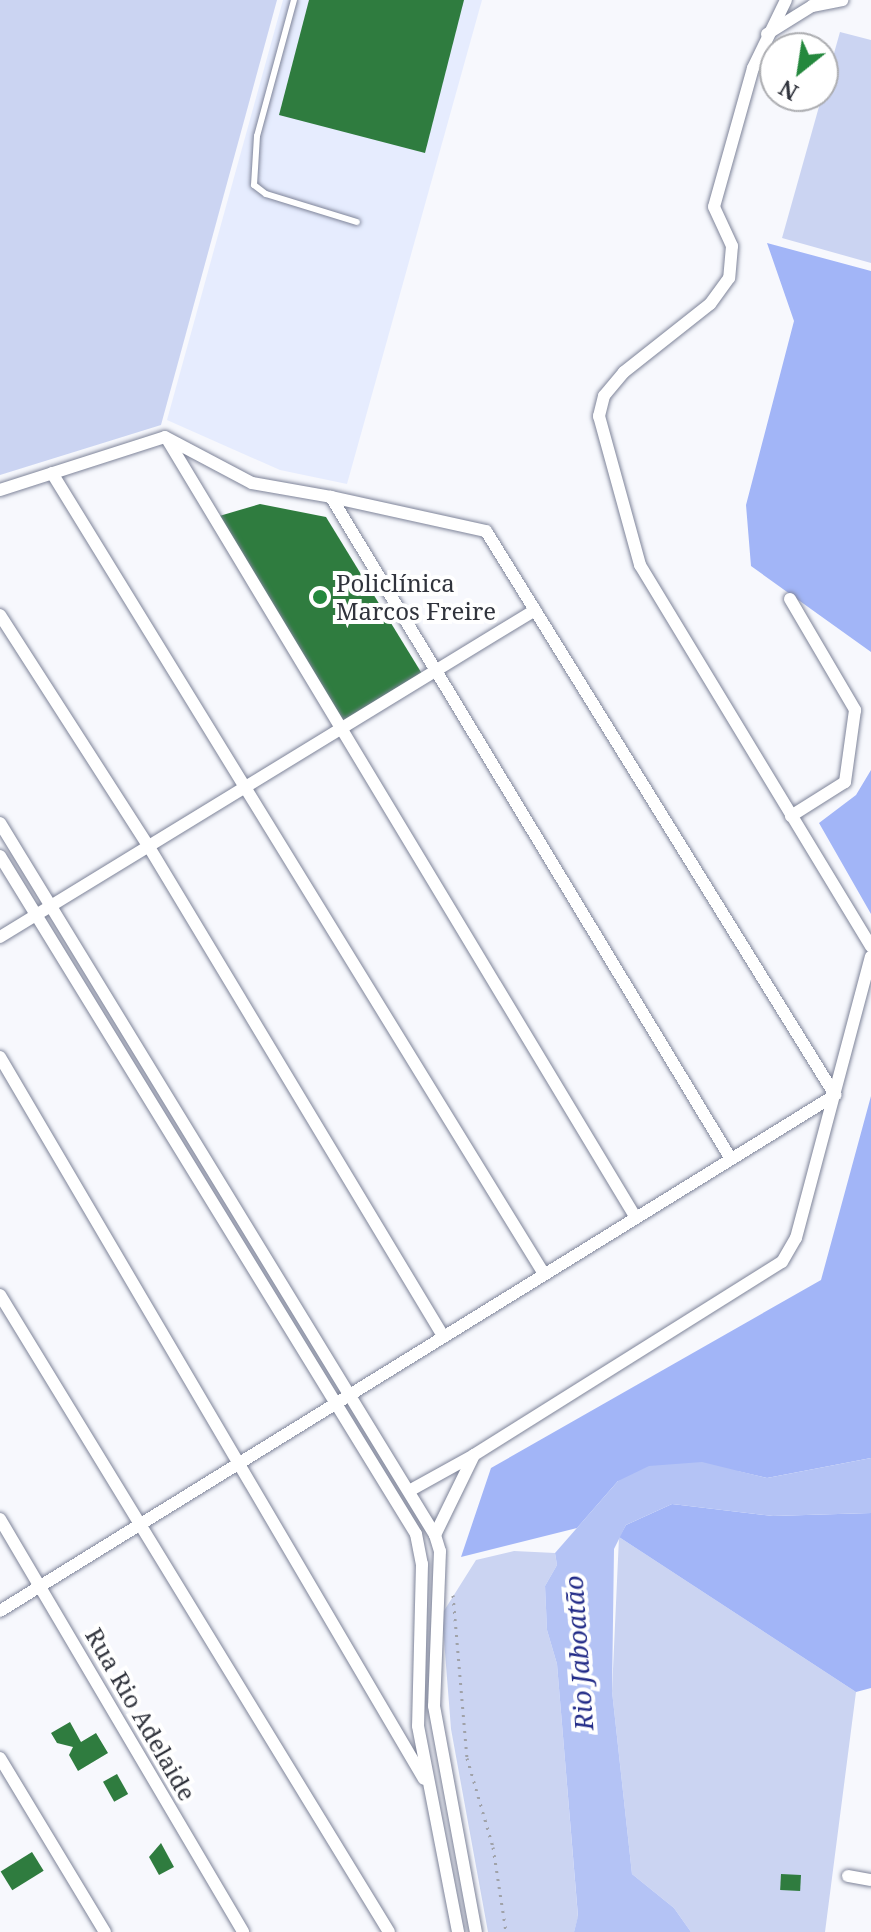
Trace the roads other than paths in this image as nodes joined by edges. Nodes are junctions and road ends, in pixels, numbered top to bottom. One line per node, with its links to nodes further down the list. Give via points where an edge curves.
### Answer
1 (294, 0): 7 (lane, via 257,136 254,185 266,194)
2 (786, 0): 4 (street)
3 (842, 0): 5 (street, via 812,6)
4 (768, 32)
5 (770, 32)
6 (759, 60): 18 (street, via 714,207 732,246 729,278 710,304 624,372 604,396 599,416 640,565)
7 (357, 222)
8 (165, 437): 9 (street); 11 (street, via 252,483); 16 (street)
9 (52, 473): 10 (street); 17 (street)
10 (0, 490)
11 (331, 497): 13 (street, via 486,531); 15 (street)
12 (790, 599): 18 (street, via 855,710 845,782)
13 (535, 610): 15 (street); 28 (street)
14 (0, 615): 20 (street)
15 (439, 669): 16 (street); 29 (street)
16 (342, 729): 17 (street); 30 (street)
17 (245, 788): 20 (street); 31 (street)
18 (791, 816): 25 (street)
19 (0, 823): 22 (street)
20 (149, 847): 22 (street); 33 (street)
21 (0, 856): 23 (street)
22 (51, 907): 23 (street); 34 (street)
23 (36, 916): 24 (street); 35 (street)
24 (0, 937)
25 (871, 946)
26 (871, 957): 28 (street)
27 (0, 1057): 37 (street)
28 (835, 1095): 29 (street); 36 (street, via 796,1238 782,1262)
29 (731, 1159): 30 (street)
30 (636, 1218): 31 (street)
31 (544, 1274): 33 (street)
32 (0, 1295): 40 (street)
33 (443, 1336): 34 (street)
34 (350, 1394): 35 (street); 38 (street)
35 (333, 1403): 37 (street); 45 (street, via 422,1550 418,1726)
36 (474, 1455): 38 (street); 41 (street)
37 (241, 1460): 40 (street); 45 (street)
38 (409, 1491): 41 (street)
39 (0, 1519): 42 (street, Rua Rio Adelaide)
40 (140, 1523): 42 (street); 50 (street)
41 (435, 1535): 52 (street, via 440,1551 434,1706)
42 (40, 1585): 43 (street); 49 (street, Rua Rio Adelaide)
43 (0, 1611)
44 (0, 1758): 48 (street)
45 (429, 1788): 51 (street)
46 (848, 1876): 47 (street)
47 (871, 1880)
48 (105, 1932)
49 (243, 1932)
50 (389, 1932)
51 (458, 1932)
52 (476, 1932)

